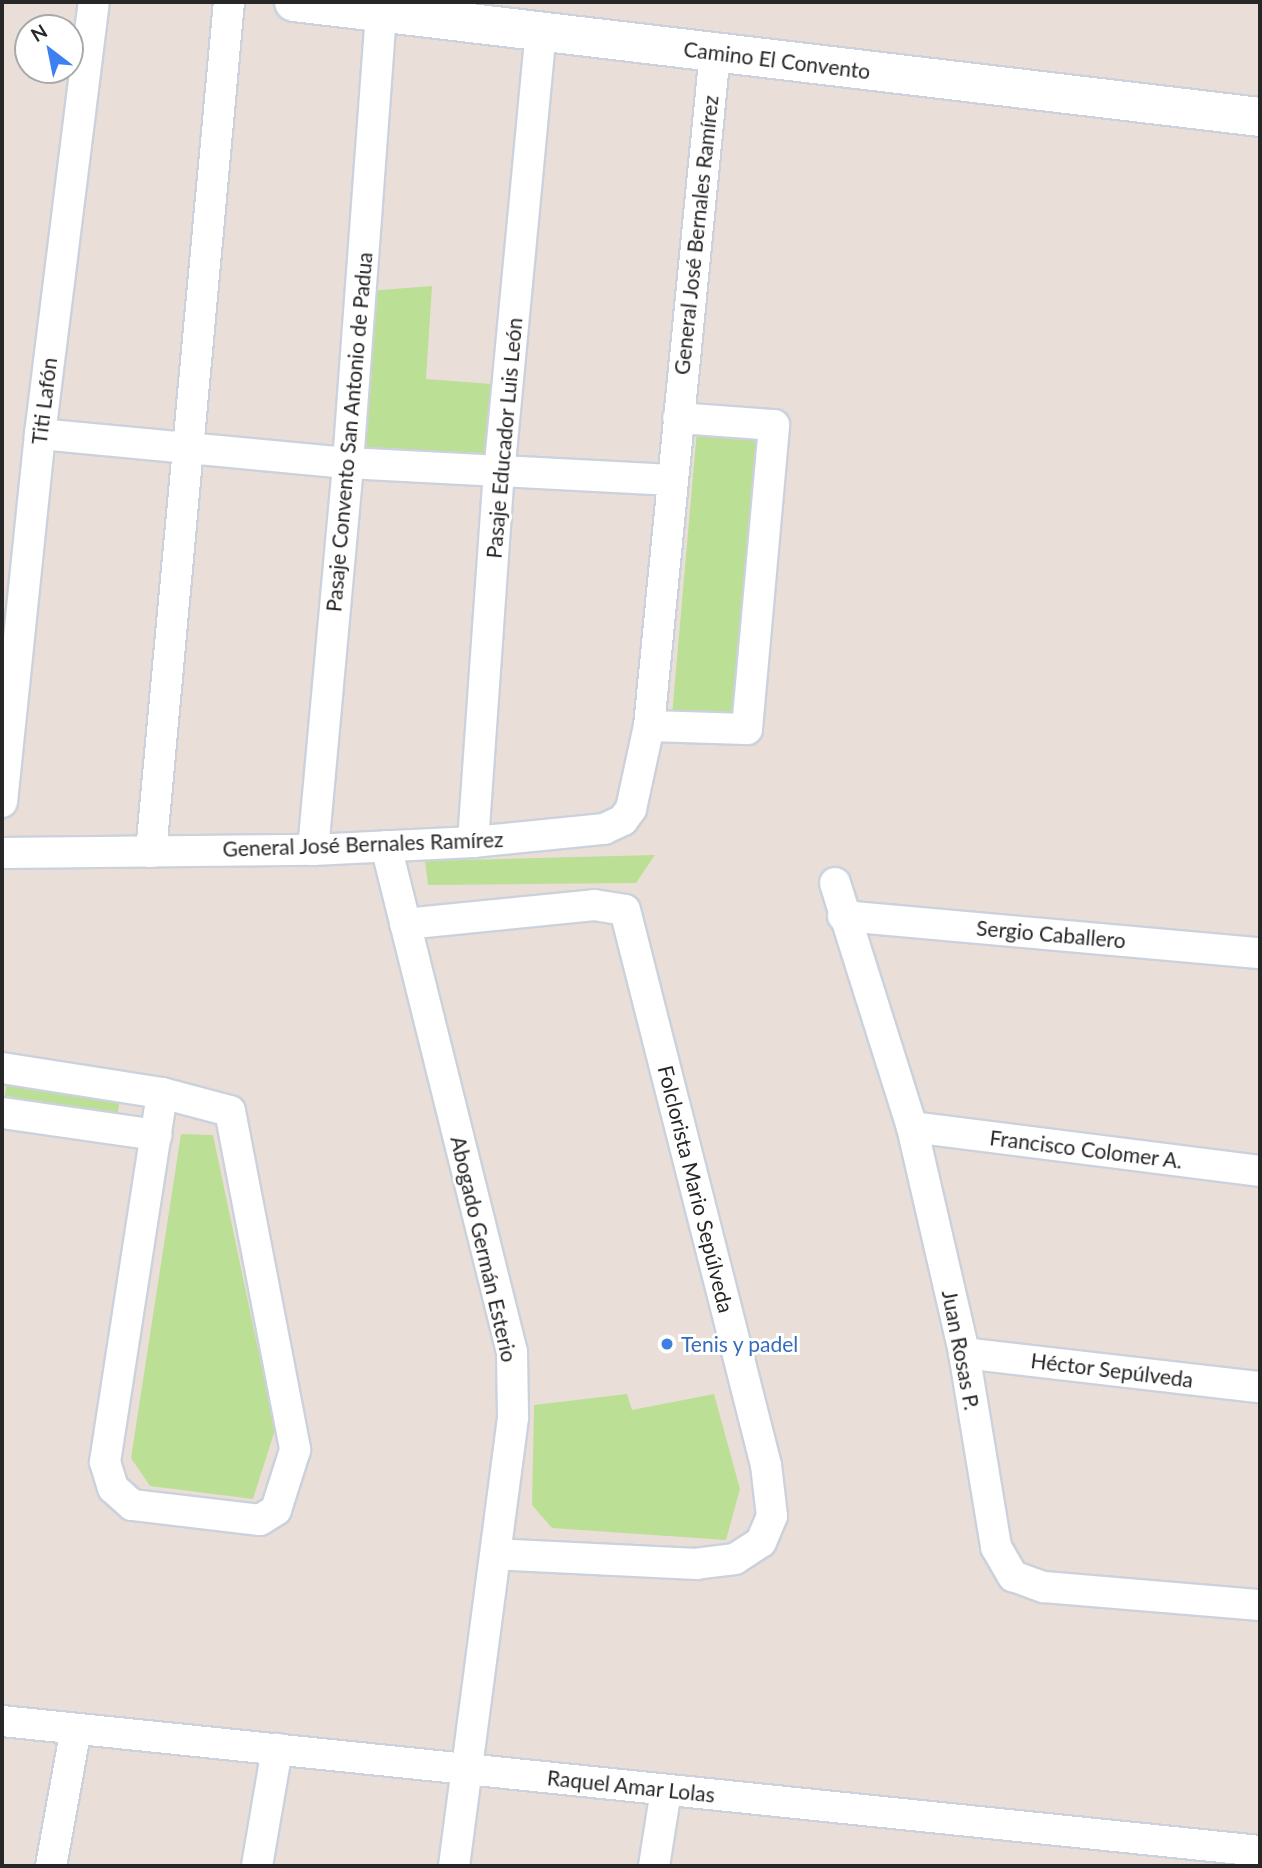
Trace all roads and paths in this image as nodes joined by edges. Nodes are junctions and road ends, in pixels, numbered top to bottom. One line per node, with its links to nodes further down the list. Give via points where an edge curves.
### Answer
1 (94, 2): 9 (street, Titi Lafón)
2 (229, 2): 10 (street)
3 (294, 2): 4 (street, Camino El Convento)
4 (381, 13): 5 (street, Camino El Convento); 11 (street, Pasaje Convento San Antonio de Padua)
5 (541, 33): 6 (street, Camino El Convento); 12 (street, Pasaje Educador Luis León)
6 (715, 52): 7 (street, Camino El Convento); 8 (street, General José Bernales Ramírez)
7 (1260, 117)
8 (678, 418): 13 (street, General José Bernales Ramírez); 14 (street, via 774,425 747,729)
9 (40, 434): 10 (street); 15 (street, Titi Lafón)
10 (190, 447): 11 (street); 19 (street)
11 (348, 463): 12 (street); 18 (street, Pasaje Convento San Antonio de Padua)
12 (499, 474): 13 (street); 16 (street, Pasaje Educador Luis León)
13 (673, 480): 14 (street, General José Bernales Ramírez)
14 (649, 726): 16 (street, General José Bernales Ramírez, via 631,808 614,826)
15 (2, 802)
16 (472, 842): 17 (street, General José Bernales Ramírez)
17 (386, 846): 18 (street, General José Bernales Ramírez); 23 (street, Abogado Germán Esterio)
18 (313, 850): 19 (street, General José Bernales Ramírez)
19 (151, 852): 20 (street, General José Bernales Ramírez)
20 (2, 853)
21 (835, 883): 22 (street, Juan Rosas P.)
22 (843, 916): 24 (street, Sergio Caballero); 28 (street, Juan Rosas P.)
23 (405, 924): 33 (street, Abogado Germán Esterio, via 512,1352 513,1418); 33 (street, Folclorista Mario Sepúlveda, via 594,905 625,910 766,1465 772,1516 761,1542 735,1559 697,1564)
24 (1260, 953)
25 (2, 1068): 26 (street)
26 (162, 1093): 29 (street); 29 (street, via 230,1111 295,1450 276,1510 260,1520 132,1505 113,1488 105,1462)
27 (2, 1114): 29 (street)
28 (912, 1127): 30 (street, Francisco Colomer A.); 31 (street, Juan Rosas P.)
29 (156, 1135)
30 (1260, 1171)
31 (964, 1353): 32 (street, Héctor Sepúlveda); 34 (street, Juan Rosas P., via 996,1548 1013,1577 1044,1587)
32 (1260, 1387)
33 (496, 1554): 38 (street, Abogado Germán Esterio)
34 (1260, 1605)
35 (2, 1721): 36 (street, Raquel Amar Lolas)
36 (76, 1729): 37 (street, Raquel Amar Lolas); 41 (street)
37 (277, 1749): 38 (street, Raquel Amar Lolas); 42 (street)
38 (469, 1769): 39 (street, Raquel Amar Lolas); 43 (street, Abogado Germán Esterio)
39 (666, 1790): 40 (street, Raquel Amar Lolas); 44 (street)
40 (1260, 1851)
41 (51, 1866)
42 (257, 1866)
43 (454, 1866)
44 (654, 1866)

